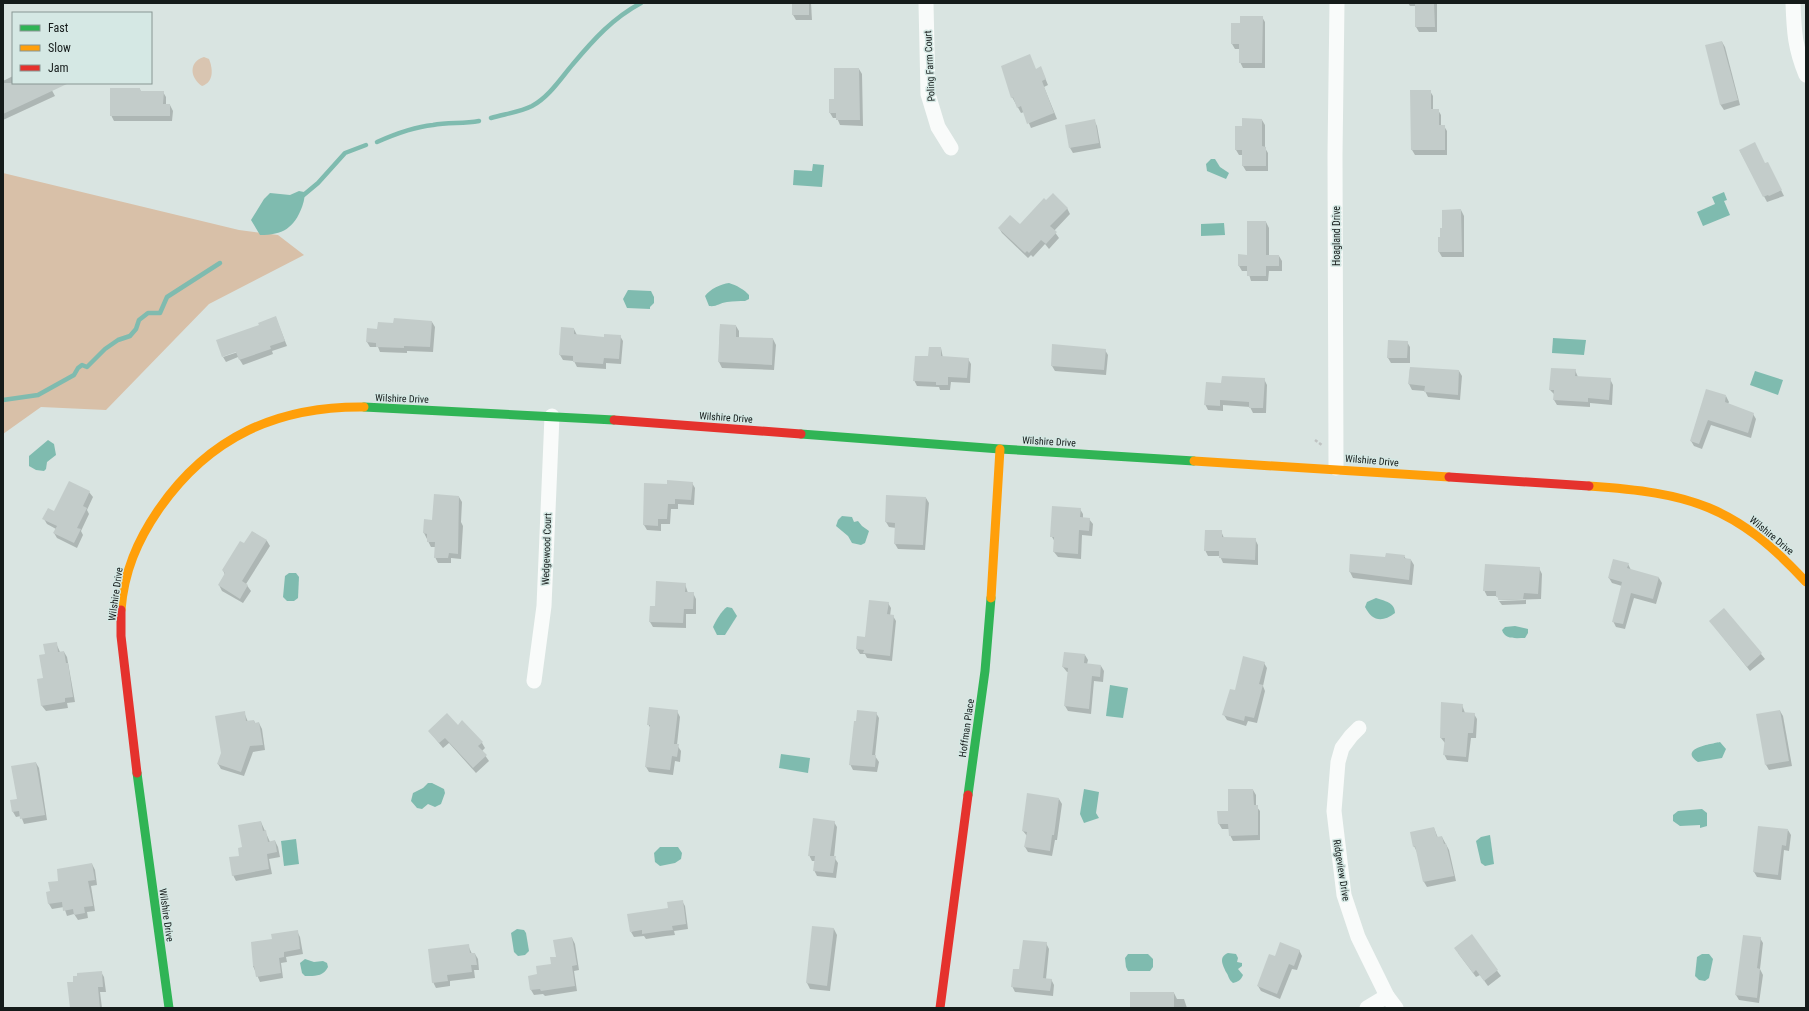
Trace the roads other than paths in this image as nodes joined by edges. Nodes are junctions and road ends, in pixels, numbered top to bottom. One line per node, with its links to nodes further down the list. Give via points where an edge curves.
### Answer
1 (926, 3): 5 (street, Poling Farm Court, via 928,94 938,127)
2 (1337, 3): 8 (street, Hoagland Drive)
3 (1793, 3): 4 (street, via 1794,38)
4 (1806, 75)
5 (951, 148)
6 (552, 416): 7 (street, Wilshire Drive); 10 (street, Wedgewood Court, via 544,606); 13 (street, Wilshire Drive, via 327,406 284,416 252,430 200,461 179,482 148,526 134,551 127,572 120,615 143,822)
7 (1000, 449): 8 (street, Wilshire Drive); 14 (street, Hoffman Place, via 985,671)
8 (1336, 468): 9 (street, Wilshire Drive, via 1516,483 1587,485 1692,500 1720,512 1760,536)
9 (1806, 582)
10 (534, 681)
11 (1359, 728): 12 (street, Ridgeview Drive, via 1342,748 1338,762 1334,811 1344,895 1358,937)
12 (1387, 996): 15 (street); 16 (street, Ridgeview Drive)
13 (169, 1008)
14 (940, 1008)
15 (1367, 1008)
16 (1396, 1008)

